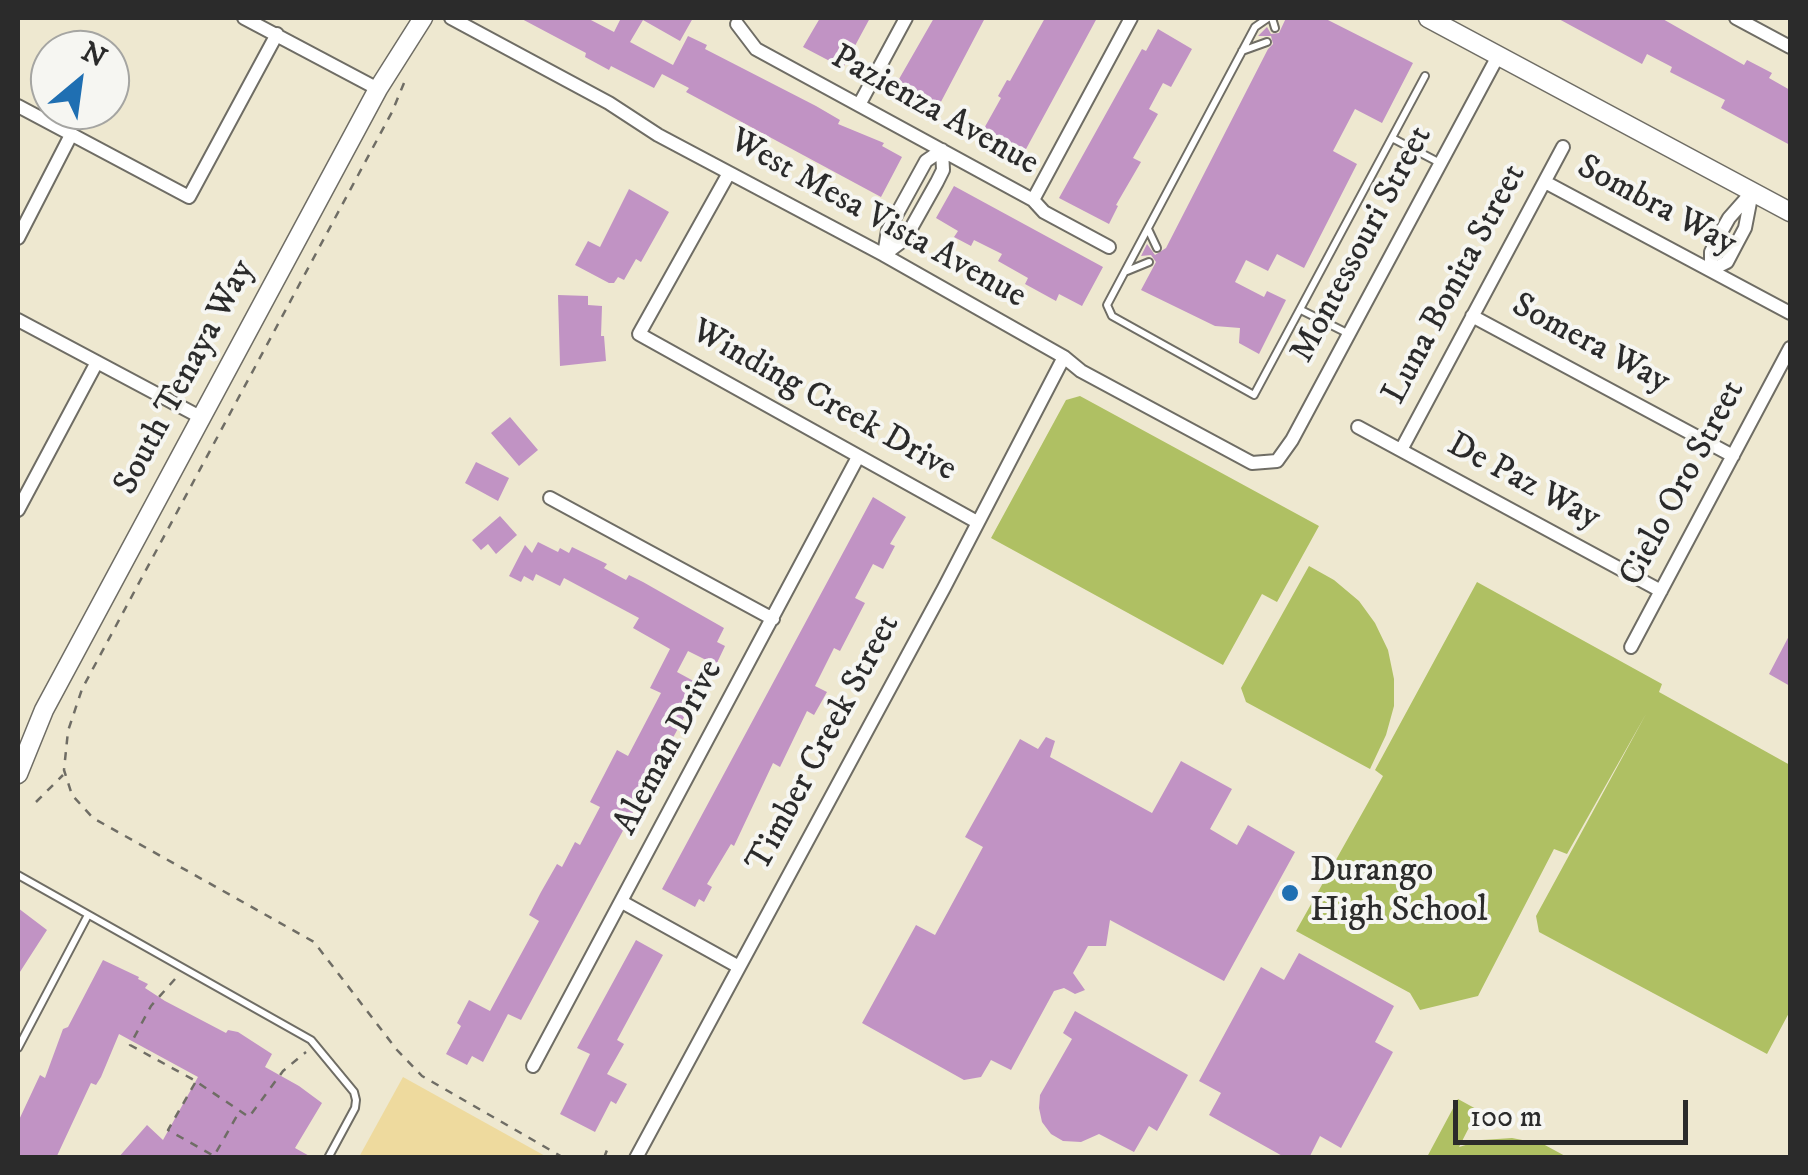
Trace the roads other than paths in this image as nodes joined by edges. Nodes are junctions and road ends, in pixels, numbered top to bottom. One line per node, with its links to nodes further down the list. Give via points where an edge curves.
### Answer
1 (244, 18): 12 (street)
2 (423, 18): 18 (street, South Tenaya Way)
3 (451, 18): 26 (street, West Mesa Vista Avenue)
4 (906, 18): 19 (street)
5 (1131, 18): 29 (street)
6 (1270, 18): 11 (lane); 15 (lane, via 1255,27)
7 (1428, 18): 16 (street)
8 (1736, 18): 9 (street)
9 (1756, 22): 14 (street)
10 (737, 24): 19 (street, Pazienza Avenue, via 756,49)
11 (1275, 28)
12 (276, 34): 18 (street); 21 (street, via 189,197)
13 (1267, 42): 15 (lane)
14 (1790, 47)
15 (1242, 51): 31 (lane)
16 (1498, 56): 25 (street, Montessouri Street); 28 (street)
17 (1426, 76): 22 (lane)
18 (378, 89): 49 (street, South Tenaya Way)
19 (859, 104): 24 (street, Pazienza Avenue)
20 (18, 106): 21 (street)
21 (71, 135): 33 (street)
22 (1392, 138): 25 (lane); 41 (lane)
23 (1563, 147): 27 (street, Luna Bonita Street)
24 (942, 150): 29 (street, Pazienza Avenue); 37 (street, via 926,161 888,230)
25 (1440, 164): 45 (street, Montessouri Street)
26 (729, 172): 37 (street, West Mesa Vista Avenue); 52 (street, Winding Creek Drive, via 639,334)
27 (1545, 182): 39 (street, Sombra Way); 43 (street, Luna Bonita Street)
28 (1752, 192): 30 (street); 32 (street); 34 (street)
29 (1033, 200): 35 (street, Pazienza Avenue)
30 (1790, 212)
31 (1148, 228): 36 (lane); 40 (lane)
32 (1720, 234): 34 (lane); 39 (street, via 1710,252)
33 (18, 238)
34 (1737, 243): 39 (street, via 1728,262)
35 (1108, 247)
36 (1157, 248)
37 (884, 255): 47 (street, West Mesa Vista Avenue)
38 (1149, 262): 40 (lane)
39 (1711, 270): 42 (street, Sombra Way)
40 (1124, 272): 41 (lane, via 1106,305 1112,316 1254,395)
41 (1300, 310): 45 (lane)
42 (1790, 313)
43 (1472, 316): 51 (street, Luna Bonita Street); 53 (street, Somera Way)
44 (18, 320): 48 (street)
45 (1348, 334): 54 (street, Montessouri Street)
46 (1790, 348): 53 (street, Cielo Oro Street)
47 (1064, 356): 54 (street, West Mesa Vista Avenue, via 1081,372 1252,462); 57 (street, Timber Creek Street)
48 (97, 362): 49 (street); 56 (street)
49 (202, 418): 61 (street, South Tenaya Way, via 44,710)
50 (1358, 428): 51 (street, De Paz Way)
51 (1400, 450): 58 (street, De Paz Way)
52 (858, 456): 57 (street, Winding Creek Drive); 59 (street, Aleman Drive)
53 (1733, 456): 58 (street, Cielo Oro Street)
54 (1276, 460)
55 (550, 498): 59 (street)
56 (18, 510)
57 (977, 522): 65 (street, Timber Creek Street)
58 (1661, 591): 60 (street, Cielo Oro Street)
59 (772, 619): 63 (street, Aleman Drive)
60 (1631, 648)
61 (18, 774)
62 (18, 876): 64 (lane)
63 (622, 902): 65 (street); 67 (street, Aleman Drive)
64 (88, 915): 66 (lane); 68 (lane, via 315,1044 356,1100)
65 (739, 967): 69 (street, Timber Creek Street)
66 (18, 1048)
67 (532, 1066)
68 (328, 1158)
69 (636, 1158)

